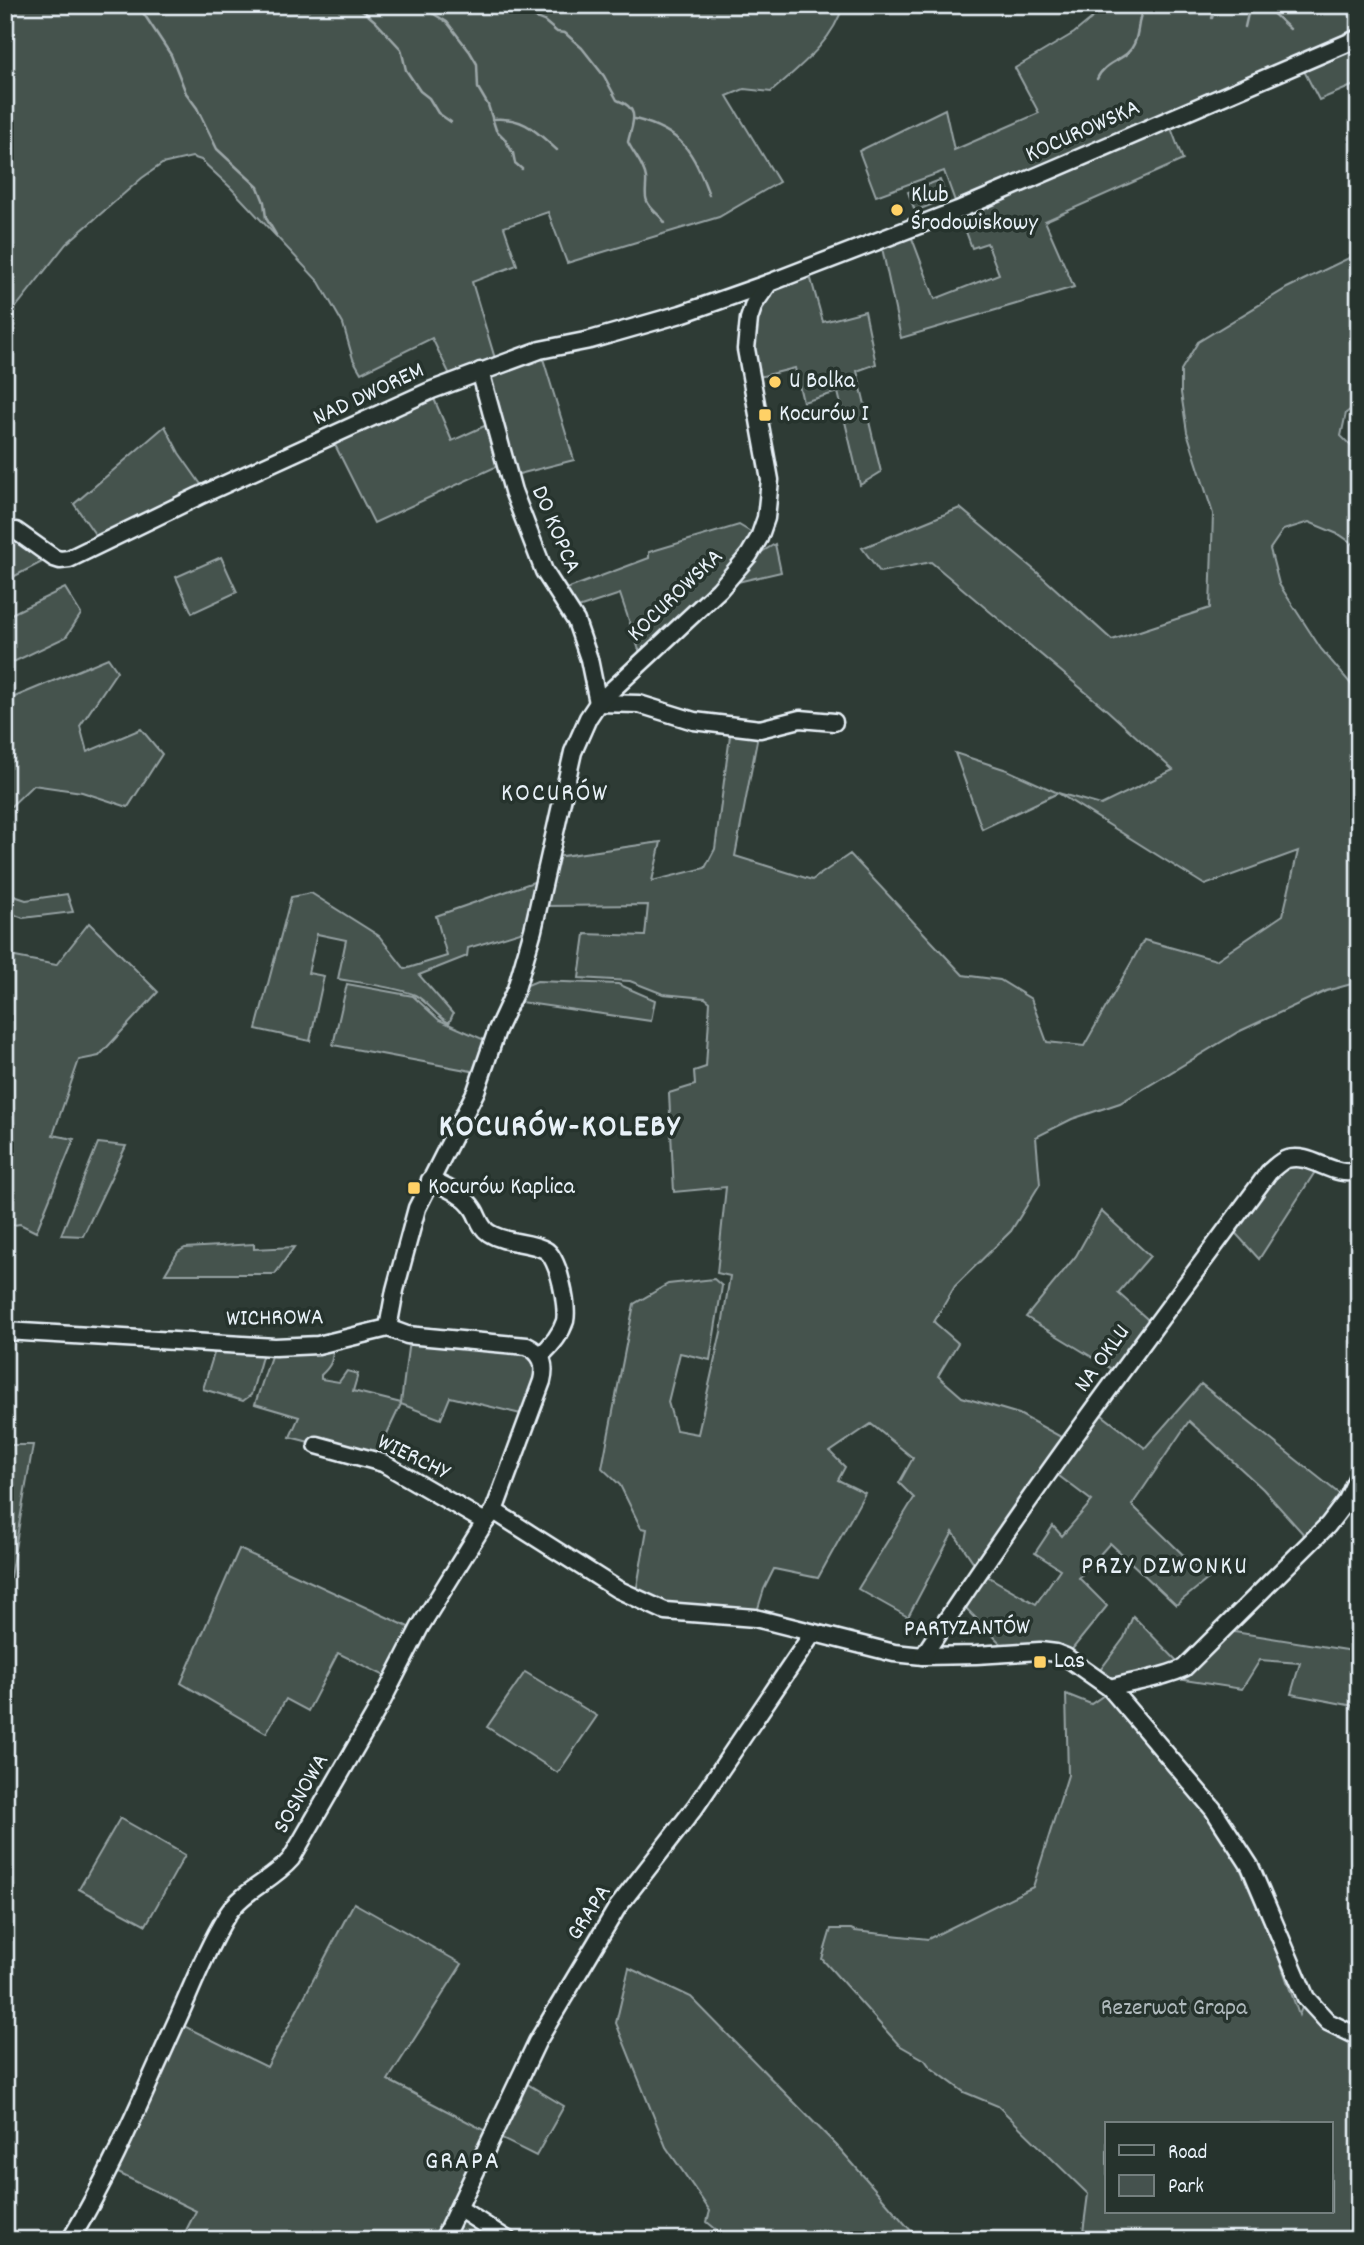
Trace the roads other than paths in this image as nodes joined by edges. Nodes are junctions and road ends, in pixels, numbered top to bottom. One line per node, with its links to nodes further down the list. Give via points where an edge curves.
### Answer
1 (1359, 38): 2 (street, KOCUROWSKA, via 981,201)
2 (769, 284): 3 (street, NAD DWOREM); 5 (street, KOCUROWSKA, via 754,303 746,349 770,480 760,538 719,590)
3 (480, 371): 4 (street, NAD DWOREM, via 69,559 54,558 16,531); 5 (street, DO KOPCA, via 513,491 544,571 576,621)
4 (5, 533)
5 (598, 703): 6 (street, via 639,704 694,721 760,729 800,719); 8 (street, KOCUROWSKA, via 573,752 516,989 476,1091)
6 (834, 722)
7 (1359, 1170): 16 (street, NA OKLU, via 1334,1171 1288,1158 1269,1172 1113,1383)
8 (430, 1180): 9 (street, KOCUROWSKA, via 417,1208); 11 (street, via 467,1202 491,1234 552,1256 566,1312 564,1324)
9 (388, 1328): 10 (street, WICHROWA, via 317,1345 275,1347); 11 (street, WICHROWA, via 407,1335 527,1346)
10 (5, 1331)
11 (540, 1356): 14 (street, SOSNOWA, via 542,1381)
12 (317, 1445): 14 (street, WIERCHY, via 383,1463)
13 (1359, 1474): 17 (street, via 1347,1500 1328,1524 1184,1668 1165,1677)
14 (489, 1516): 15 (street, PARTYZANTÓW, via 654,1607 755,1618); 20 (street, SOSNOWA, via 420,1627 291,1859 278,1874 242,1896 228,1914)
15 (813, 1633): 16 (street, PARTYZANTÓW); 19 (street, GRAPA, via 696,1806 617,1908 537,2042)
16 (923, 1656): 17 (street, PARTYZANTÓW, via 1056,1653)
17 (1110, 1688): 18 (street, PARTYZANTÓW, via 1213,1810 1250,1866 1306,1998 1328,2022)
18 (1359, 2037)
19 (460, 2208): 21 (street, GRAPA); 22 (street)
20 (74, 2238)
21 (443, 2240)
22 (508, 2240)

